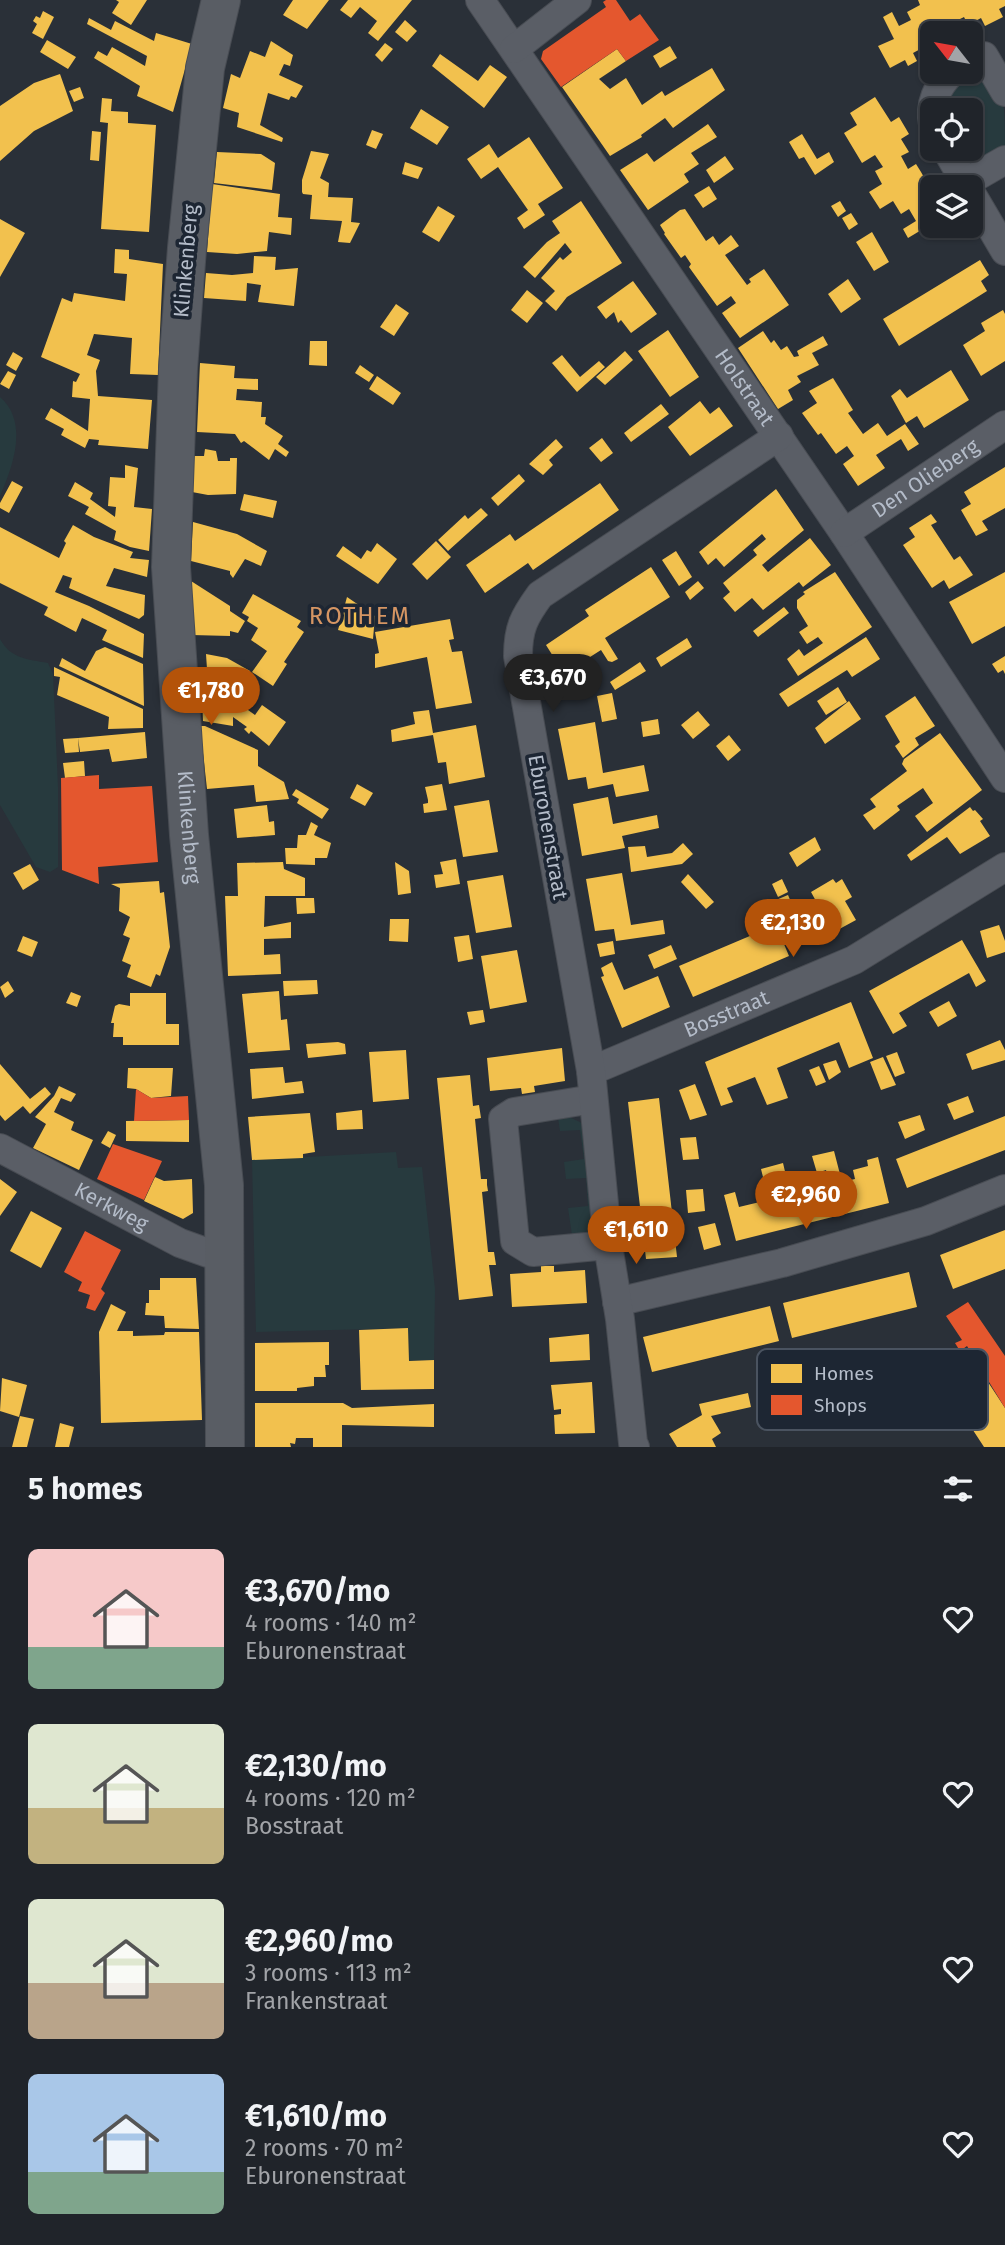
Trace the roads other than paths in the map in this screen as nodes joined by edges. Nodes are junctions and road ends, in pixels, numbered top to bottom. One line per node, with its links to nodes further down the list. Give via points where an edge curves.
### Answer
1 (221, 0): 21 (street, Klinkenberg, via 205,68 187,248 171,567 189,835 224,1185)
2 (480, 0): 4 (street, Holstraat)
3 (577, 0): 4 (street)
4 (514, 49): 12 (street, Holstraat)
5 (987, 54): 6 (street)
6 (1005, 92)
7 (1005, 160): 8 (street)
8 (983, 177)
9 (983, 214): 10 (street)
10 (1005, 251)
11 (1005, 425): 13 (street, Den Olieberg)
12 (779, 436): 13 (street, Holstraat); 16 (street, Eburonenstraat, via 540,595 518,633 518,656)
13 (844, 533): 14 (street, Holstraat)
14 (1005, 778)
15 (1005, 867): 16 (street, Bosstraat, via 853,960)
16 (591, 1071): 17 (street, Eburonenstraat)
17 (593, 1099): 20 (street, Eburonenstraat); 20 (street, via 514,1112 503,1119 514,1241 533,1252)
18 (0, 1148): 21 (street, Kerkweg, via 180,1243)
19 (1005, 1189): 22 (street, via 926,1221 782,1264)
20 (608, 1245): 22 (street, Eburonenstraat)
21 (225, 1254): 23 (street, Klinkenberg)
22 (617, 1302): 24 (street, Eburonenstraat)
23 (225, 1447)
24 (635, 1447)

